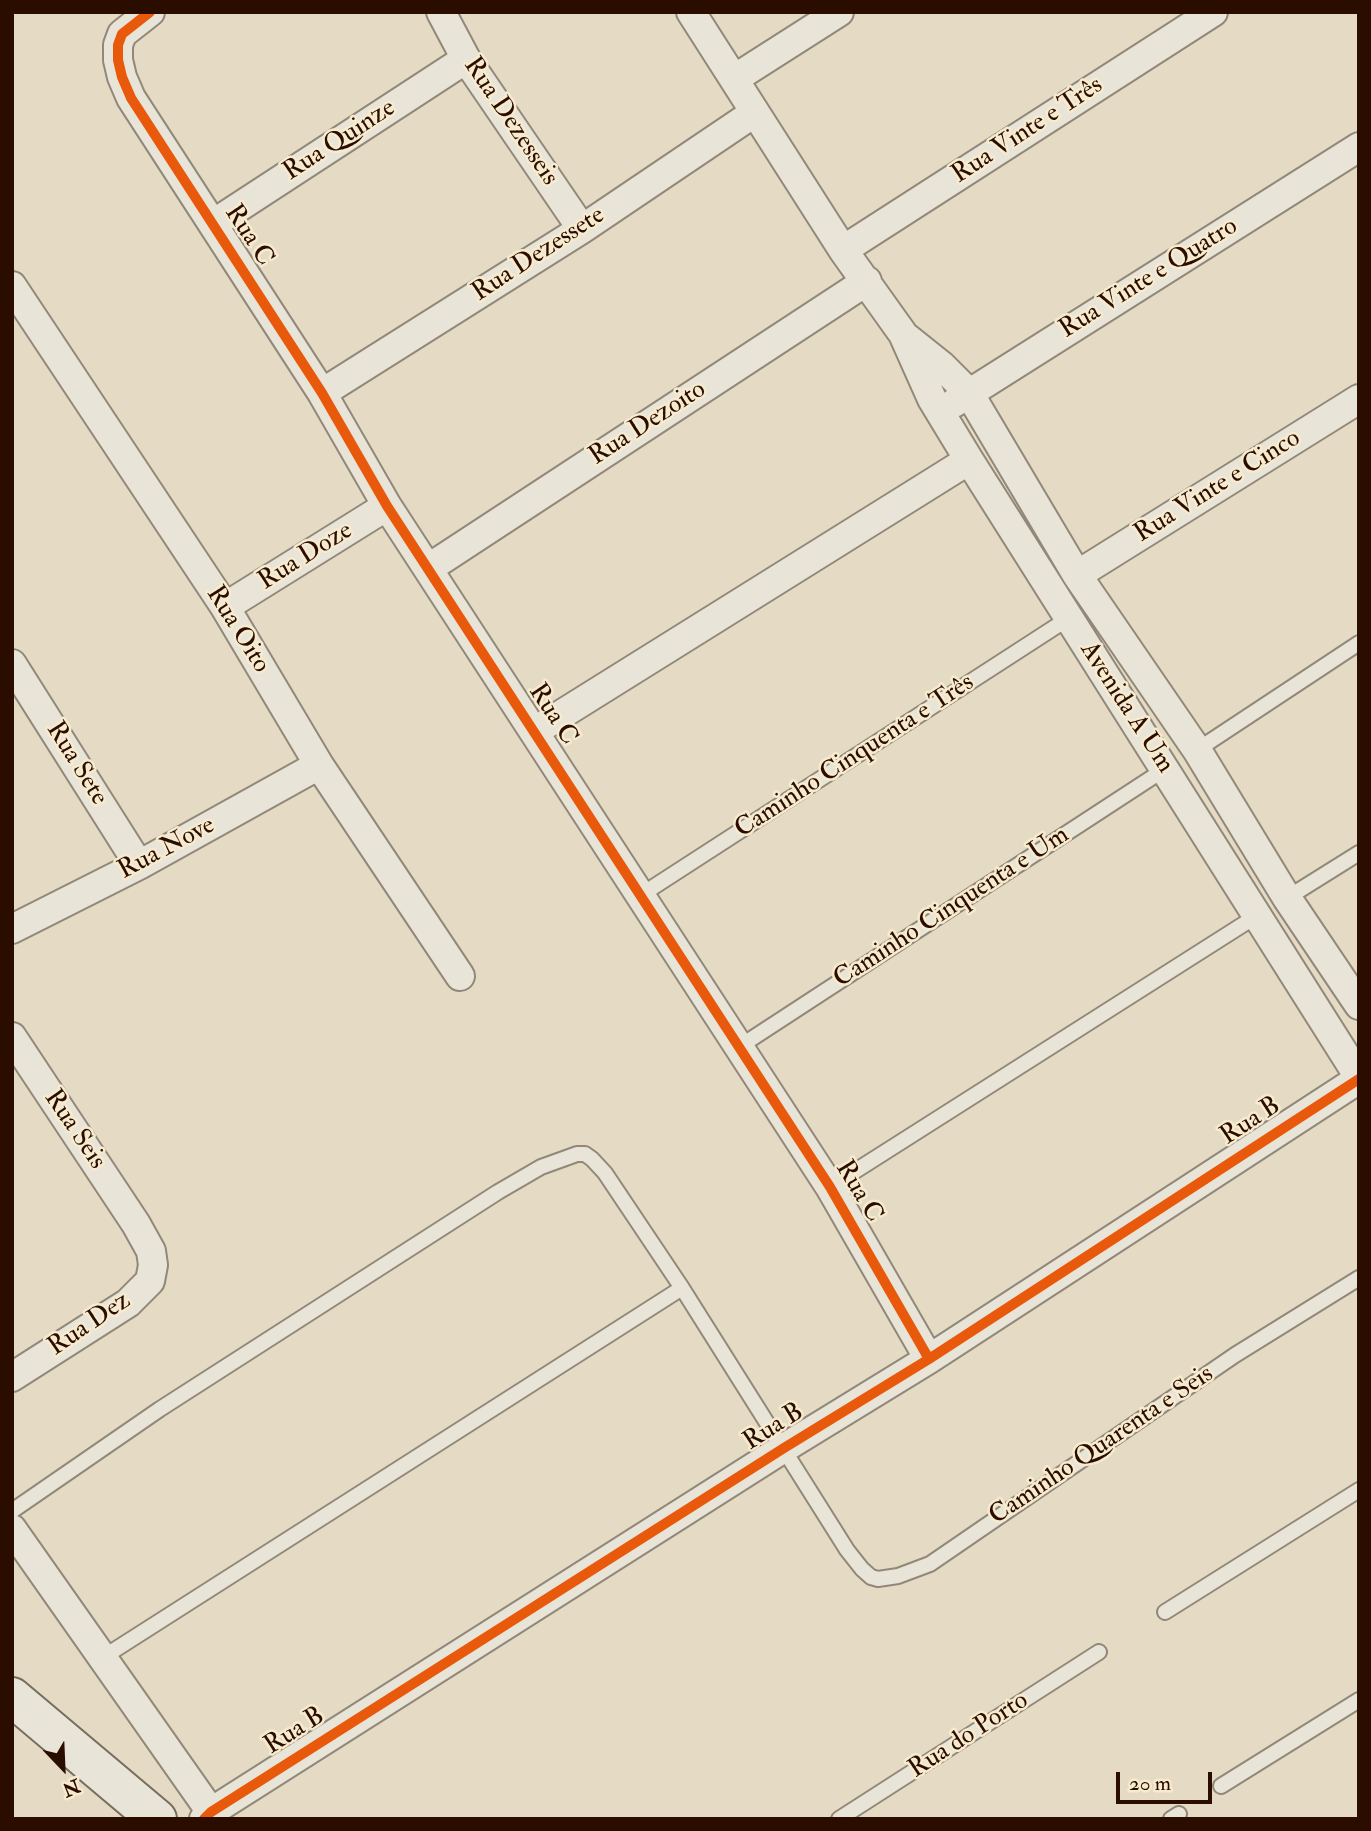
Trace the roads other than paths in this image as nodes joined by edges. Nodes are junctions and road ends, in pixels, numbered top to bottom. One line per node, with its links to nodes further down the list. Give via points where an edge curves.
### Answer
1 (150, 12): 10 (street, Rua C, via 122,34 118,45 122,77)
2 (441, 12): 6 (street, Rua Dezesseis)
3 (691, 12): 7 (street, Avenida A Um)
4 (839, 12): 7 (street)
5 (1213, 12): 12 (street, Rua Vinte e Três)
6 (466, 59): 10 (street, Rua Quinze); 11 (street, Rua Dezesseis)
7 (734, 79): 8 (street, Avenida A Um)
8 (754, 113): 11 (street, Rua Dezessete); 12 (street, Avenida A Um)
9 (1359, 147): 17 (street, Rua Vinte e Quatro)
10 (213, 224): 16 (street, Rua C)
11 (582, 229): 16 (street, Rua Dezessete)
12 (843, 250): 13 (street, Avenida A Um)
13 (867, 281): 15 (street, Avenida A Um); 22 (street, Rua Dezoito)
14 (12, 286): 24 (street, Rua Oito)
15 (903, 334): 17 (street, Avenida A Um); 19 (street, Avenida A Um)
16 (322, 393): 21 (street, Rua C)
17 (969, 393): 19 (street, Rua Vinte e Quatro); 23 (street, Avenida A Um)
18 (1359, 399): 23 (street, Rua Vinte e Cinco)
19 (940, 412): 20 (street, Avenida A Um)
20 (969, 460): 25 (street, Avenida A Um); 28 (street, Rua C)
21 (387, 506): 22 (street, Rua C); 24 (street, Rua Doze)
22 (429, 568): 28 (street, Rua C)
23 (1077, 575): 29 (street, Avenida A Um)
24 (225, 607): 30 (street, Rua Oito)
25 (1069, 618): 31 (street, Avenida A Um); 34 (lane, Caminho Cinquenta e Três)
26 (1359, 643): 29 (lane)
27 (12, 664): 33 (street, Rua Sete)
28 (535, 731): 34 (street, Rua C)
29 (1197, 750): 35 (street, Avenida A Um)
30 (319, 765): 33 (street, Rua Nove); 38 (street, Rua Oito)
31 (1165, 769): 36 (street, Avenida A Um); 41 (lane, Caminho Cinquenta e Um)
32 (1359, 853): 35 (lane)
33 (139, 865): 37 (street, Rua Nove)
34 (641, 895): 41 (street, Rua C)
35 (1287, 898): 39 (street, Avenida A Um)
36 (1258, 915): 42 (street, Avenida A Um); 43 (lane)
37 (12, 929)
38 (460, 976)
39 (1359, 1005)
40 (12, 1037): 44 (street, Rua Seis)
41 (739, 1047): 43 (street, Rua C)
42 (1359, 1078): 47 (street, Rua B)
43 (830, 1187): 47 (street, Rua C)
44 (136, 1224): 48 (street, Rua Dez, via 151,1251 150,1281 128,1303)
45 (1359, 1278): 49 (lane, Caminho Quarenta e Seis, via 1235,1354 930,1564 898,1576 878,1579 862,1569)
46 (682, 1288): 49 (lane); 51 (lane, via 605,1173 585,1154 578,1154 541,1167 498,1192 160,1409); 55 (lane)
47 (929, 1359): 49 (street, Rua B)
48 (12, 1377)
49 (784, 1448): 59 (street, Rua B)
50 (1359, 1490): 53 (lane)
51 (12, 1511)
52 (12, 1529): 55 (street)
53 (1165, 1612)
54 (1099, 1653): 61 (lane, Rua do Porto)
55 (102, 1658): 59 (street)
56 (12, 1697): 60 (street)
57 (1359, 1700): 58 (lane)
58 (1221, 1786)
59 (207, 1815)
60 (157, 1819)
61 (839, 1819)

